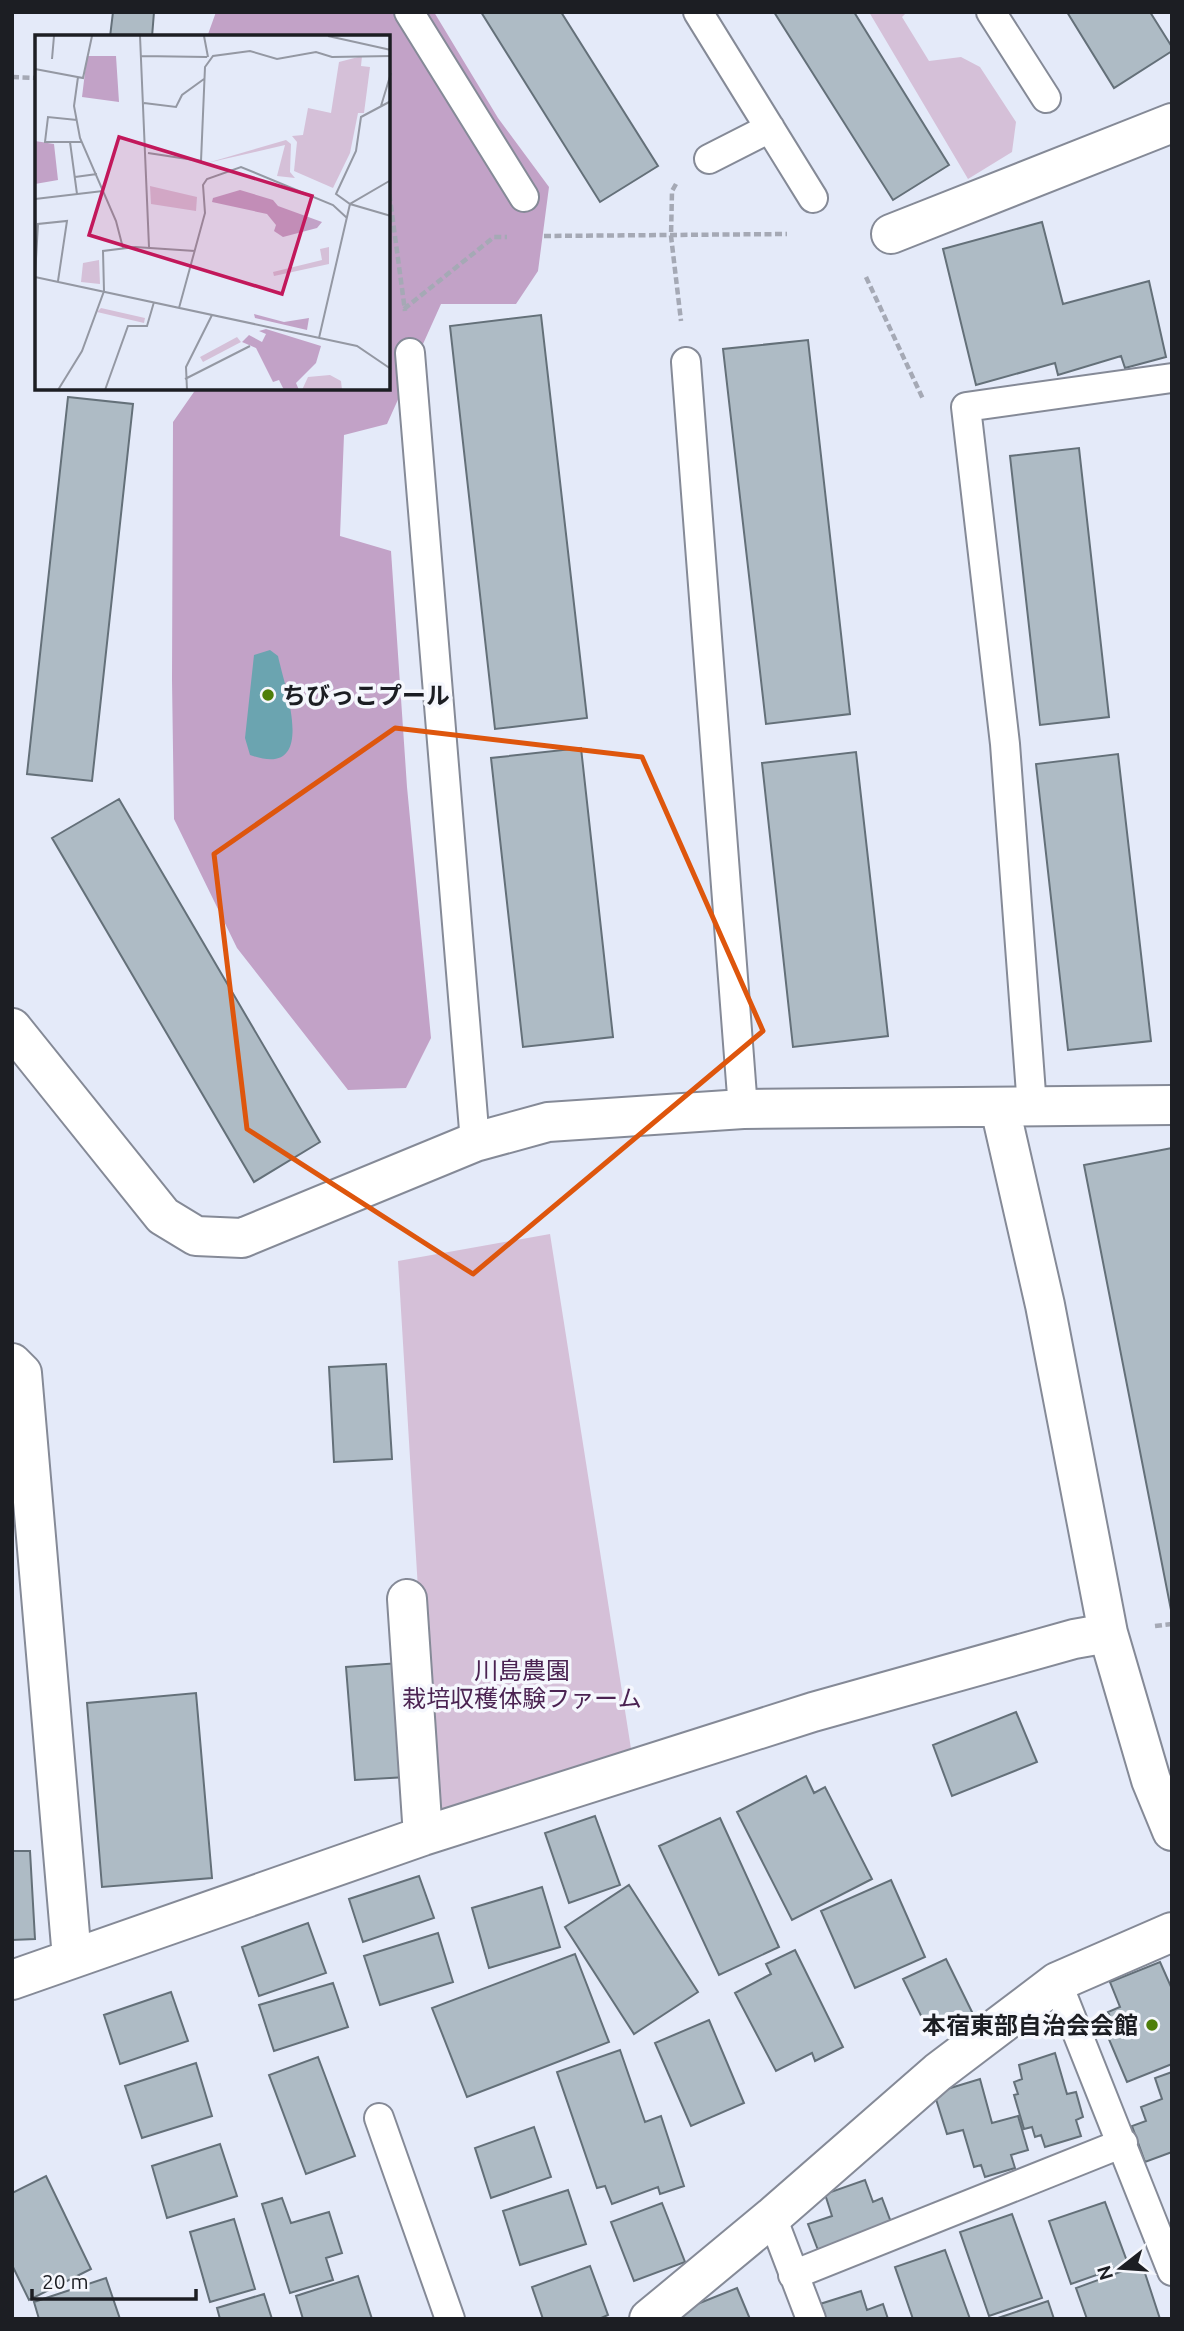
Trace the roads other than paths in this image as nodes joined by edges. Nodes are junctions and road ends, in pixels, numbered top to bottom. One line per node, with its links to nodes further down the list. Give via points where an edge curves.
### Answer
1 (409, 12): 8 (lane)
2 (698, 12): 6 (lane)
3 (991, 12): 4 (lane)
4 (1046, 98)
5 (1172, 123): 10 (street)
6 (770, 128): 7 (lane); 9 (lane)
7 (709, 159)
8 (524, 197)
9 (813, 198)
10 (891, 233)
11 (410, 353): 18 (lane)
12 (686, 362): 17 (lane)
13 (1172, 378): 16 (lane, via 967,407 1005,744)
14 (12, 1028): 18 (street, via 163,1216 196,1236 243,1238)
15 (1172, 1105): 16 (street)
16 (1016, 1107): 17 (street); 21 (street, via 1045,1306)
17 (743, 1109): 18 (street, via 548,1122)
18 (475, 1142)
19 (12, 1363): 25 (street, via 22,1373)
20 (407, 1599): 23 (street)
21 (1108, 1633): 22 (street, via 1151,1780); 23 (street, via 813,1712)
22 (1172, 1831)
23 (422, 1836): 25 (street)
24 (1172, 1932): 27 (street)
25 (72, 1958): 26 (street)
26 (12, 1980)
27 (1057, 1982): 29 (lane); 30 (street, via 938,2072)
28 (379, 2118): 33 (lane)
29 (1123, 2143): 31 (lane); 32 (lane)
30 (772, 2217): 32 (lane); 34 (street)
31 (1172, 2271)
32 (793, 2275): 35 (lane)
33 (450, 2319)
34 (649, 2319)
35 (811, 2319)

